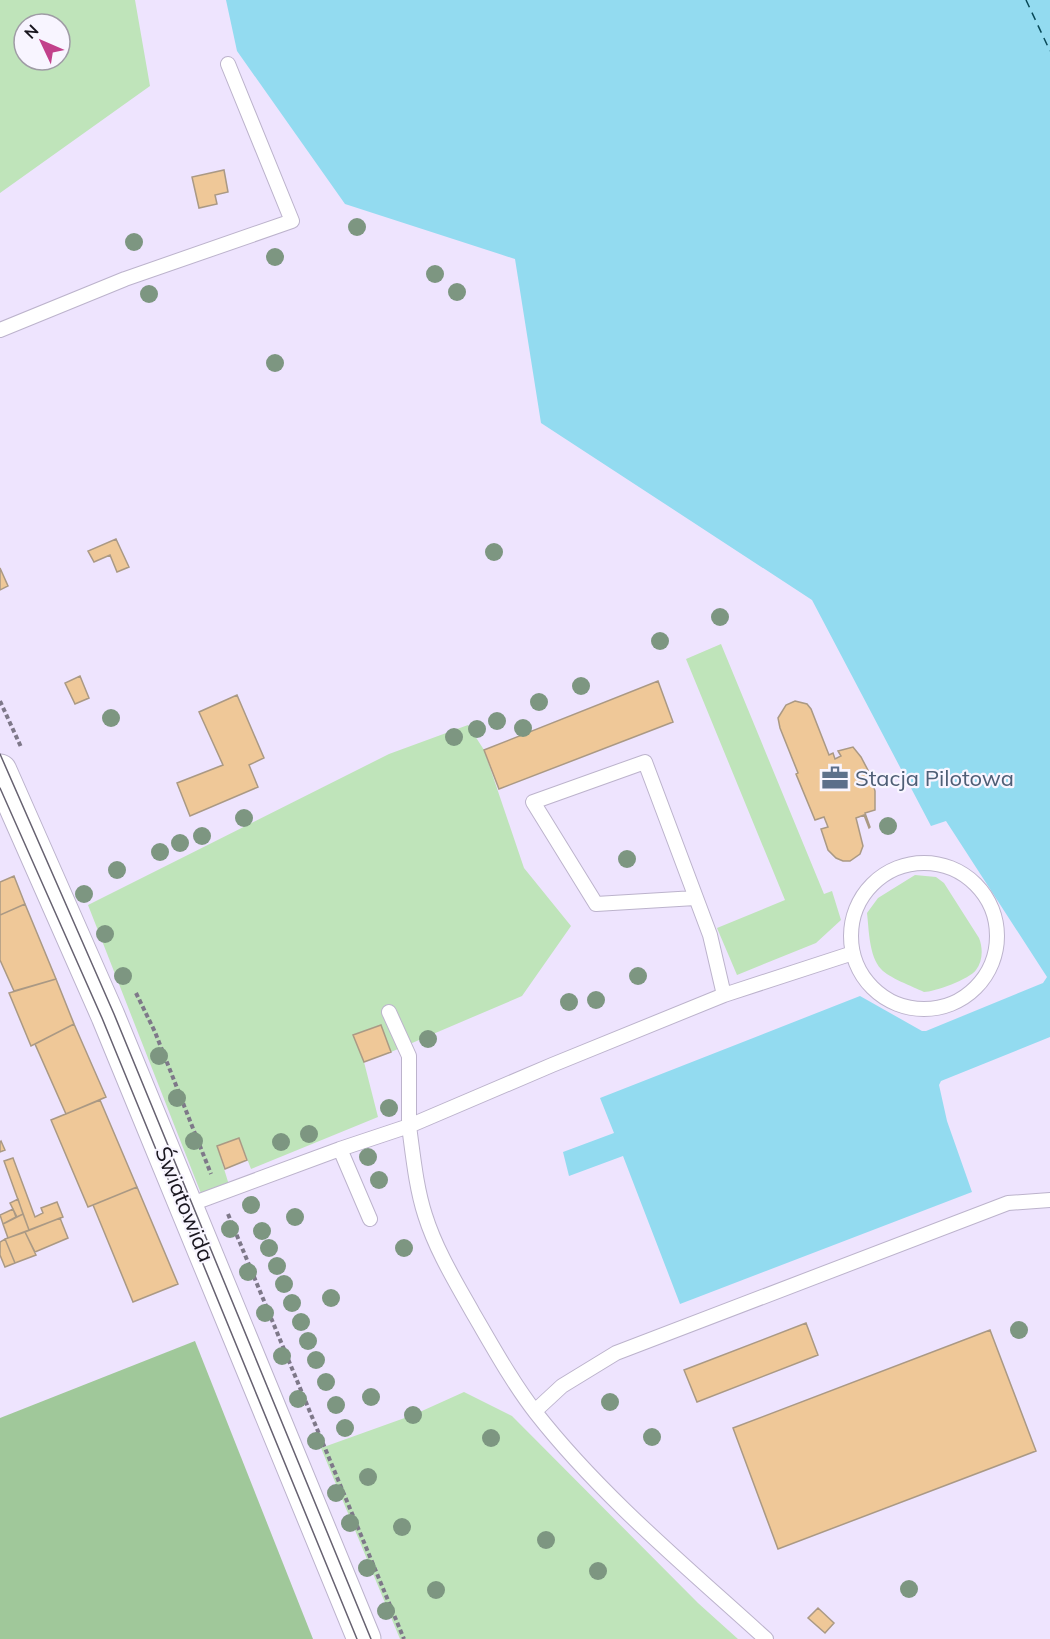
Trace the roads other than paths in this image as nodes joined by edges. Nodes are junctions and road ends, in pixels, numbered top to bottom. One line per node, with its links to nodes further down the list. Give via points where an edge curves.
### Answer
1 (228, 64): 2 (lane, via 292,221 125,279)
2 (0, 330)
3 (0, 771): 11 (street, Światowida)
4 (695, 898): 4 (lane, via 645,762 533,802 596,904); 6 (lane, via 710,935)
5 (853, 953): 5 (lane, via 868,984 881,996 911,1008 942,1007 970,993 981,982 997,947 997,928 992,909 970,879 945,866 916,863 881,877 858,903 852,919); 6 (lane)
6 (724, 995): 8 (lane)
7 (389, 1012): 8 (lane, via 409,1056)
8 (409, 1126): 9 (lane); 13 (lane, via 425,1215 444,1262)
9 (340, 1149): 11 (lane); 12 (lane)
10 (1050, 1200): 13 (lane, via 1008,1203 616,1353 562,1386)
11 (186, 1206): 14 (street, Światowida)
12 (370, 1219)
13 (535, 1411): 15 (lane, via 569,1453)
14 (364, 1639)
15 (766, 1639)

